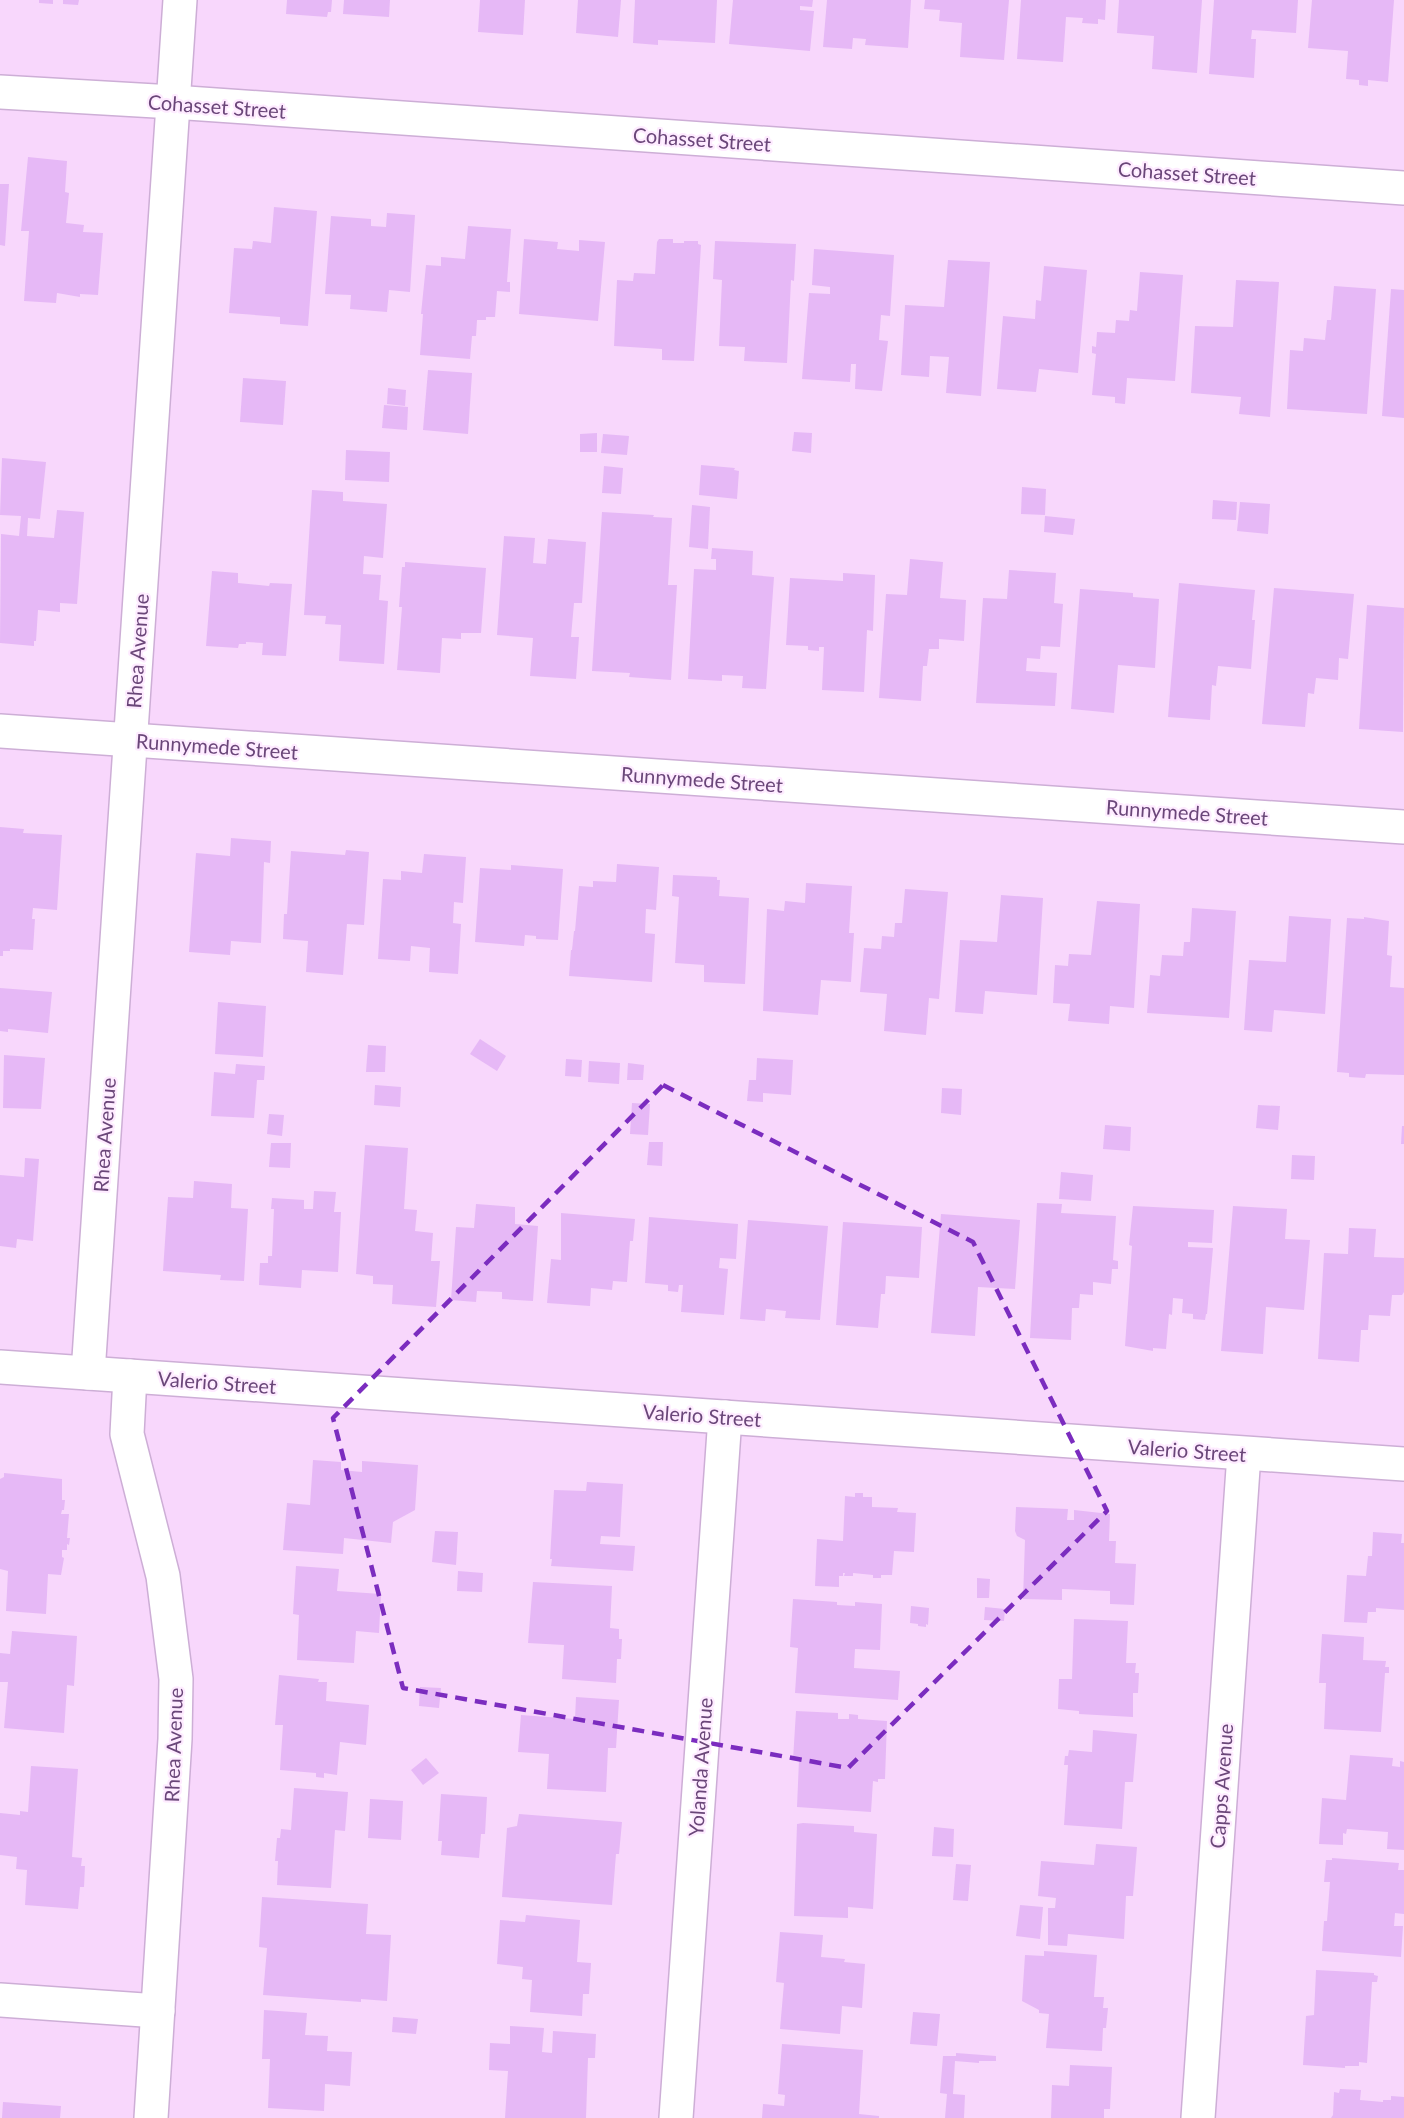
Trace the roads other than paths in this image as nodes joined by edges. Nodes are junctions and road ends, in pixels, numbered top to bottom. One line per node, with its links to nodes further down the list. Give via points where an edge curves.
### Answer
1 (180, 0): 3 (street, Rhea Avenue)
2 (0, 92): 3 (street, Cohasset Street)
3 (173, 102): 4 (street, Cohasset Street); 6 (street, Rhea Avenue)
4 (1404, 188)
5 (0, 731): 6 (street, Runnymede Street)
6 (131, 740): 7 (street, Runnymede Street); 9 (street, Rhea Avenue)
7 (1404, 827)
8 (0, 1367): 9 (street, Valerio Street)
9 (88, 1373): 10 (street, Valerio Street)
10 (129, 1376): 11 (street, Valerio Street); 15 (street, Rhea Avenue, via 127,1434 163,1576 176,1679)
11 (725, 1417): 12 (street, Valerio Street); 17 (street, Yolanda Avenue)
12 (1244, 1454): 13 (street, Valerio Street); 18 (street, Capps Avenue)
13 (1404, 1464)
14 (0, 2000): 15 (street)
15 (158, 2011): 16 (street, Rhea Avenue)
16 (151, 2118)
17 (676, 2118)
18 (1198, 2118)

